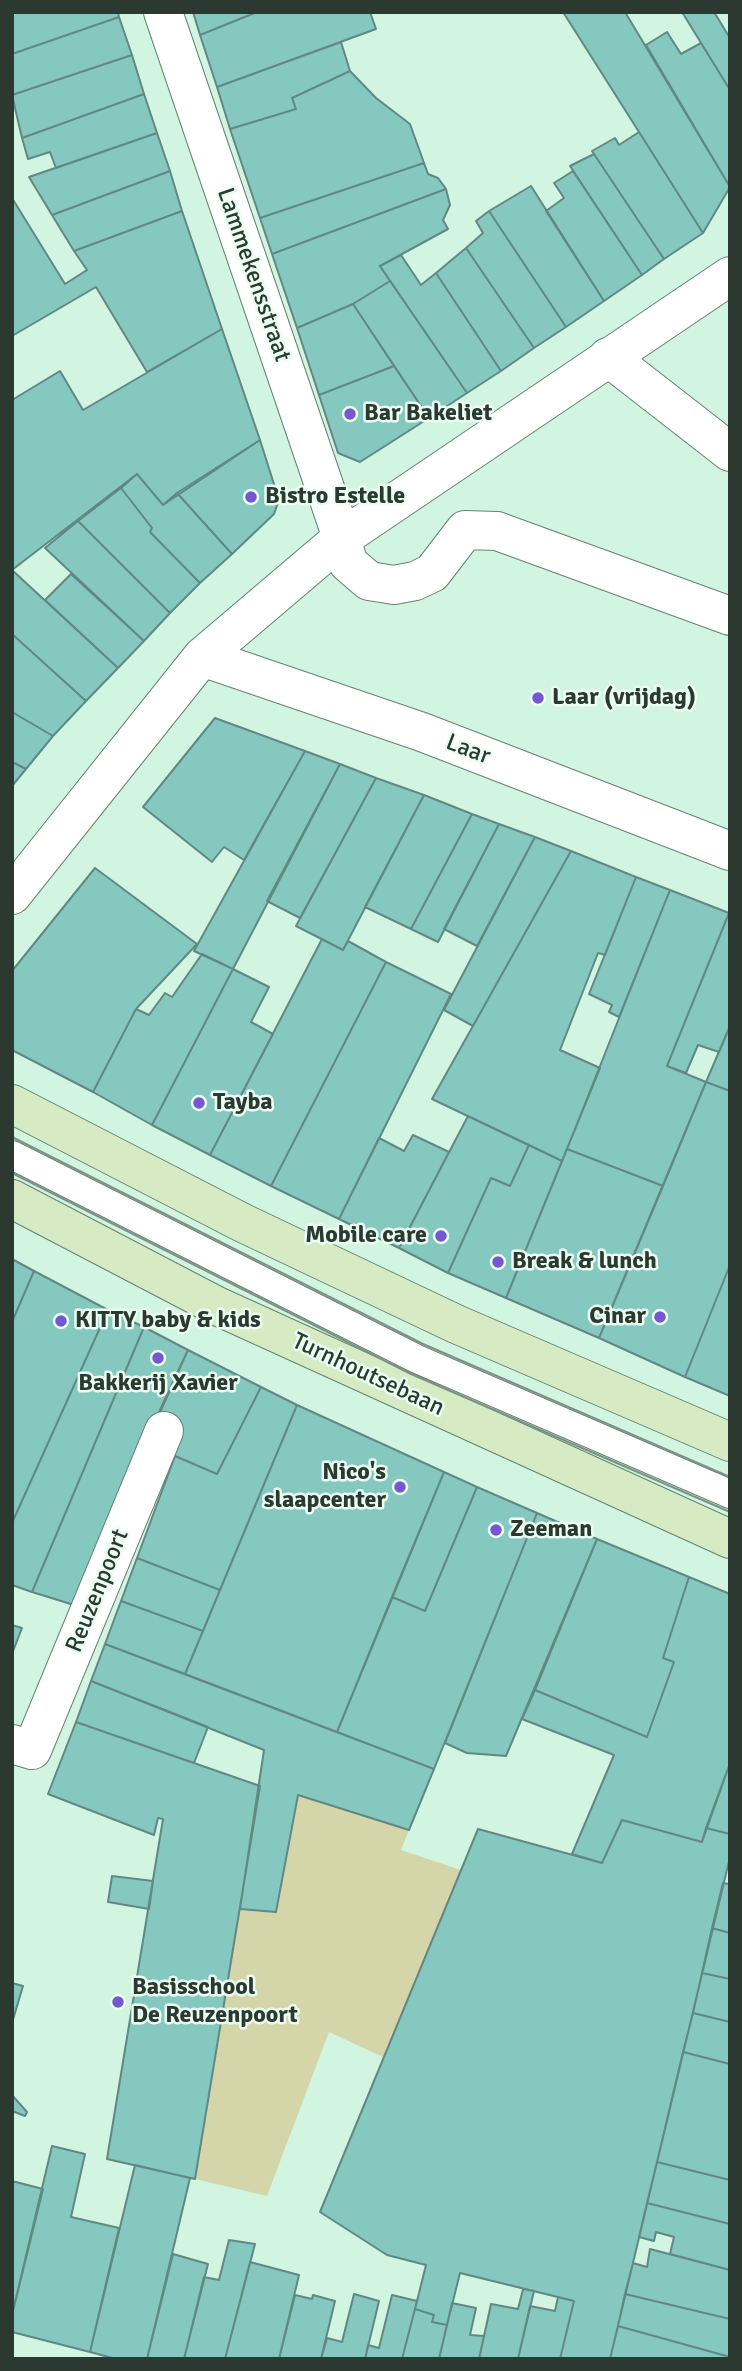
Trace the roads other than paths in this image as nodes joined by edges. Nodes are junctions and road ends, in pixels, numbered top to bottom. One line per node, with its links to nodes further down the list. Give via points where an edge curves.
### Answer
1 (163, 12): 5 (street, Lammekensstraat)
2 (730, 276): 3 (street)
3 (608, 357): 4 (street); 5 (street)
4 (730, 452)
5 (342, 538): 6 (street, via 348,563 369,582 415,582 432,573 465,530 497,531); 7 (street)
6 (730, 616)
7 (202, 657): 8 (street, Laar, via 422,732); 9 (street)
8 (730, 851)
9 (12, 895)
10 (12, 1104): 14 (main road, via 243,1223 444,1318)
11 (12, 1155): 15 (lane, via 417,1359)
12 (12, 1199): 16 (main road, Turnhoutsebaan, via 217,1306)
13 (164, 1432): 17 (street, Reuzenpoort)
14 (730, 1441)
15 (730, 1494)
16 (730, 1539)
17 (22, 1747)

